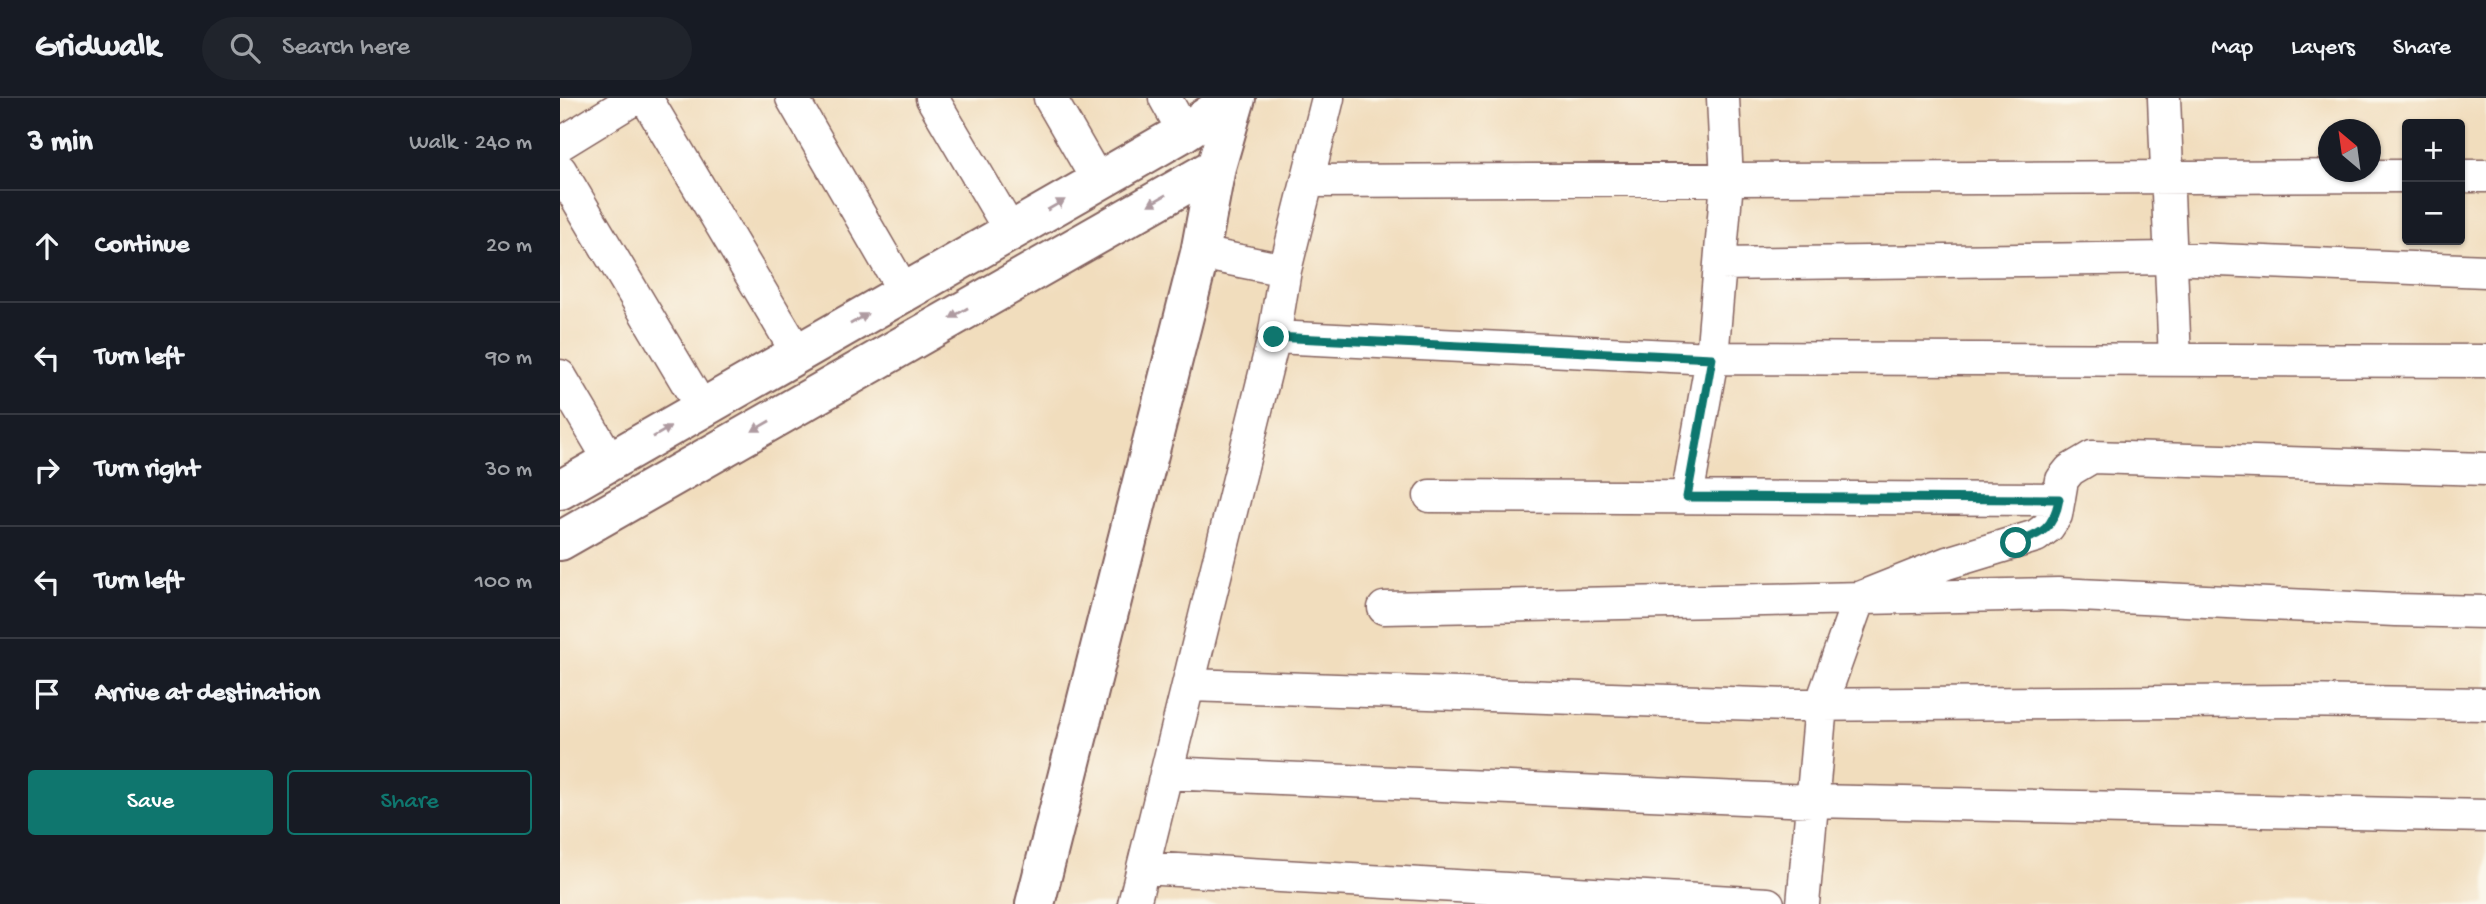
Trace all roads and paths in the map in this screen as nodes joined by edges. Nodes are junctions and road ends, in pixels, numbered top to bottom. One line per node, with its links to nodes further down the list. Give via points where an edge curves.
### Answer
1 (635, 98): 12 (street)
2 (646, 98): 30 (street)
3 (792, 98): 28 (street)
4 (932, 98): 22 (street)
5 (1050, 98): 19 (street)
6 (1165, 98): 11 (street)
7 (1236, 98): 11 (street); 13 (street)
8 (1328, 98): 20 (street)
9 (1723, 98): 21 (street)
10 (2164, 98): 15 (street)
11 (1184, 132): 19 (street)
12 (560, 144)
13 (1216, 167): 23 (street); 42 (street, one-way to 42)
14 (560, 170): 35 (street)
15 (2168, 176): 16 (street); 21 (street); 24 (street)
16 (2402, 176)
17 (2465, 176): 18 (street)
18 (2486, 176)
19 (1098, 181): 22 (street, one-way to 19)
20 (1307, 181): 21 (street); 26 (street)
21 (1727, 181): 25 (street)
22 (1011, 232): 28 (street)
23 (1200, 253): 26 (street); 53 (street)
24 (2171, 258): 25 (street); 27 (street); 32 (street)
25 (1720, 264): 31 (street)
26 (1285, 270): 29 (street)
27 (2486, 271)
28 (905, 293): 30 (street, one-way to 28)
29 (1274, 337): 31 (street); 46 (street)
30 (799, 354): 35 (street)
31 (1712, 358): 32 (street); 40 (street)
32 (2175, 360): 33 (street)
33 (2486, 361)
34 (560, 376): 36 (street)
35 (702, 408): 36 (street, one-way to 35)
36 (611, 462): 38 (street)
37 (2486, 469): 41 (street, via 2092,457 2062,480)
38 (560, 490)
39 (1430, 496): 40 (street)
40 (1687, 497): 41 (street)
41 (2059, 499): 43 (street, via 2056,515 2036,536 1947,563)
42 (560, 541)
43 (1859, 598): 44 (street); 45 (street, via 2058,594); 48 (street)
44 (1384, 608)
45 (2486, 612)
46 (1188, 684): 48 (street); 49 (street)
47 (2486, 704): 48 (street)
48 (1821, 705): 50 (street)
49 (1166, 772): 50 (street); 52 (street)
50 (1812, 802): 51 (street); 56 (street)
51 (2486, 816)
52 (1143, 868): 54 (street); 55 (street)
53 (1035, 904)
54 (1134, 904)
55 (1768, 904)
56 (1803, 904)

